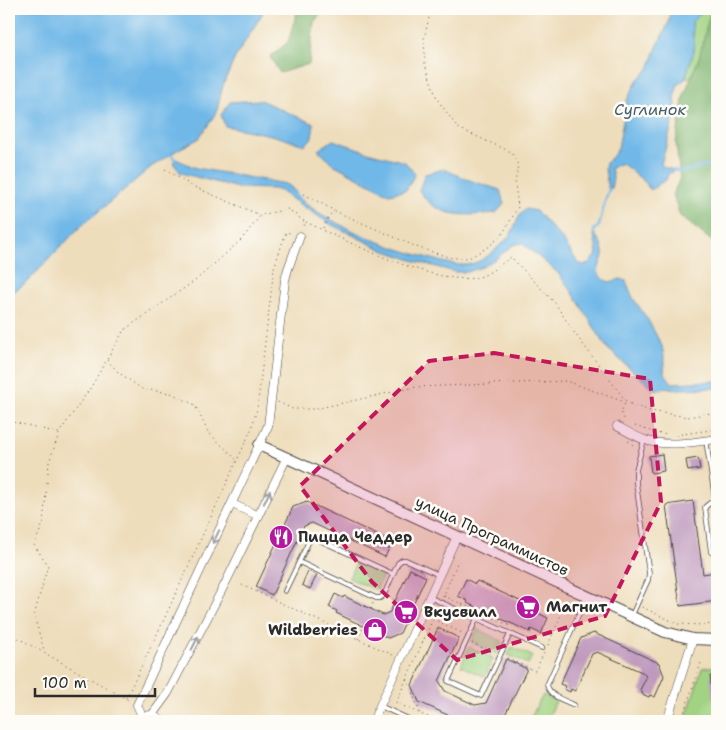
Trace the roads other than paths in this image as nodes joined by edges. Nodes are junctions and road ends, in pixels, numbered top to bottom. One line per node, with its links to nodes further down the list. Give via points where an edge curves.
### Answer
1 (300, 236): 6 (street, via 285,280 268,426)
2 (617, 426): 4 (street)
3 (717, 438): 5 (street)
4 (644, 440): 5 (street, via 678,443); 19 (lane, via 636,470 649,573)
5 (706, 440): 8 (lane)
6 (259, 445): 7 (street, улица Программистов); 9 (street)
7 (287, 457): 10 (street, one-way to 7); 11 (street, улица Программистов)
8 (716, 499): 12 (lane, via 705,507 711,552)
9 (232, 504): 10 (street); 28 (street, one-way to 28, via 136,706)
10 (258, 516): 27 (street, one-way to 10, via 168,693)
11 (457, 536): 15 (street); 17 (street, улица Программистов)
12 (717, 556)
13 (299, 562): 14 (lane, via 309,541 315,538); 14 (lane, via 376,598 384,595); 16 (lane)
14 (393, 574): 15 (lane, via 398,563 406,560)
15 (439, 575): 18 (street)
16 (285, 591)
17 (587, 596): 19 (street, улица Программистов); 25 (lane, via 548,685 550,693)
18 (429, 597): 20 (lane); 26 (street)
19 (631, 617): 22 (street, улица Программистов, via 665,632)
20 (477, 618): 21 (lane); 21 (lane, via 448,681 481,696)
21 (510, 634): 24 (lane)
22 (693, 639): 23 (street, улица Программистов); 32 (street)
23 (717, 640)
24 (542, 648)
25 (574, 705)
26 (380, 706): 30 (street); 31 (lane)
27 (152, 714): 28 (street); 29 (street)
28 (140, 719)
29 (162, 721)
30 (373, 721)
31 (413, 721)
32 (667, 721)

